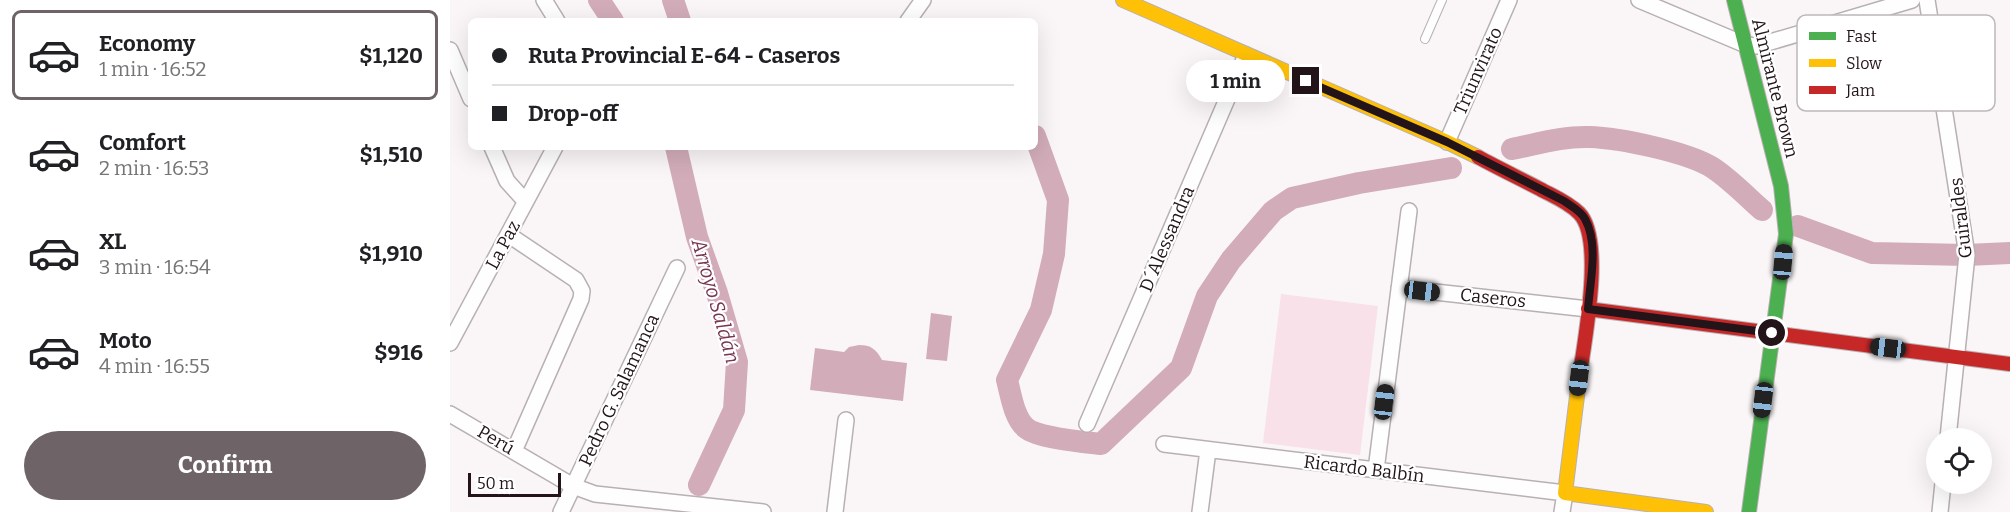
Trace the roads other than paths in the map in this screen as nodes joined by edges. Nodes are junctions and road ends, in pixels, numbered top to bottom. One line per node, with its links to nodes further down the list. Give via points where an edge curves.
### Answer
1 (544, 0): 12 (street)
2 (923, 0): 13 (street)
3 (1123, 0): 18 (main road)
4 (1442, 0): 15 (lane)
5 (1509, 0): 21 (street, Triunvirato)
6 (1638, 0): 16 (street)
7 (1734, 0): 16 (main road, Almirante Brown)
8 (1912, 0): 10 (street)
9 (1927, 0): 11 (street, Guiraldes)
10 (1863, 15)
11 (1929, 15)
12 (555, 18)
13 (910, 18)
14 (1797, 35): 16 (street, via 1767,44)
15 (1425, 39)
16 (1746, 45): 30 (main road, Almirante Brown, via 1780,186 1786,234)
17 (450, 50): 19 (street)
18 (1246, 55): 21 (main road); 36 (street, D´Alessandra)
19 (468, 92)
20 (1945, 111): 32 (street, Guiraldes, via 1966,238)
21 (1447, 142): 29 (main road, via 1564,201 1585,218 1592,248)
22 (493, 150): 24 (street, via 507,181)
23 (553, 150): 24 (street, La Paz)
24 (525, 201): 26 (street, La Paz)
25 (1409, 211): 28 (street)
26 (509, 235): 31 (street, La Paz); 40 (street, via 576,280 582,291)
27 (677, 268): 42 (street, Pedro G. Salamanca)
28 (1399, 288): 29 (street, Caseros); 41 (street)
29 (1588, 309): 30 (main road); 43 (main road)
30 (1772, 333): 32 (main road); 52 (main road, Almirante Brown)
31 (450, 343)
32 (1958, 358): 33 (main road); 37 (street, Guiraldes)
33 (2010, 364)
34 (450, 414): 40 (street, Perú)
35 (846, 420): 48 (street)
36 (1088, 424)
37 (1949, 428)
38 (1164, 444): 39 (street, Ricardo Balbín)
39 (1208, 450): 41 (street, Ricardo Balbín); 49 (street)
40 (514, 451): 42 (street, Perú)
41 (1376, 470): 43 (street, Ricardo Balbín)
42 (573, 486): 46 (street, Pedro G. Salamanca); 47 (street, Perú, via 595,494)
43 (1565, 493): 45 (main road); 50 (street)
44 (1942, 494): 53 (street)
45 (1656, 509): 51 (main road)
46 (561, 512)
47 (763, 512)
48 (835, 512)
49 (1200, 512)
50 (1562, 512)
51 (1706, 512)
52 (1749, 512)
53 (1940, 512)

